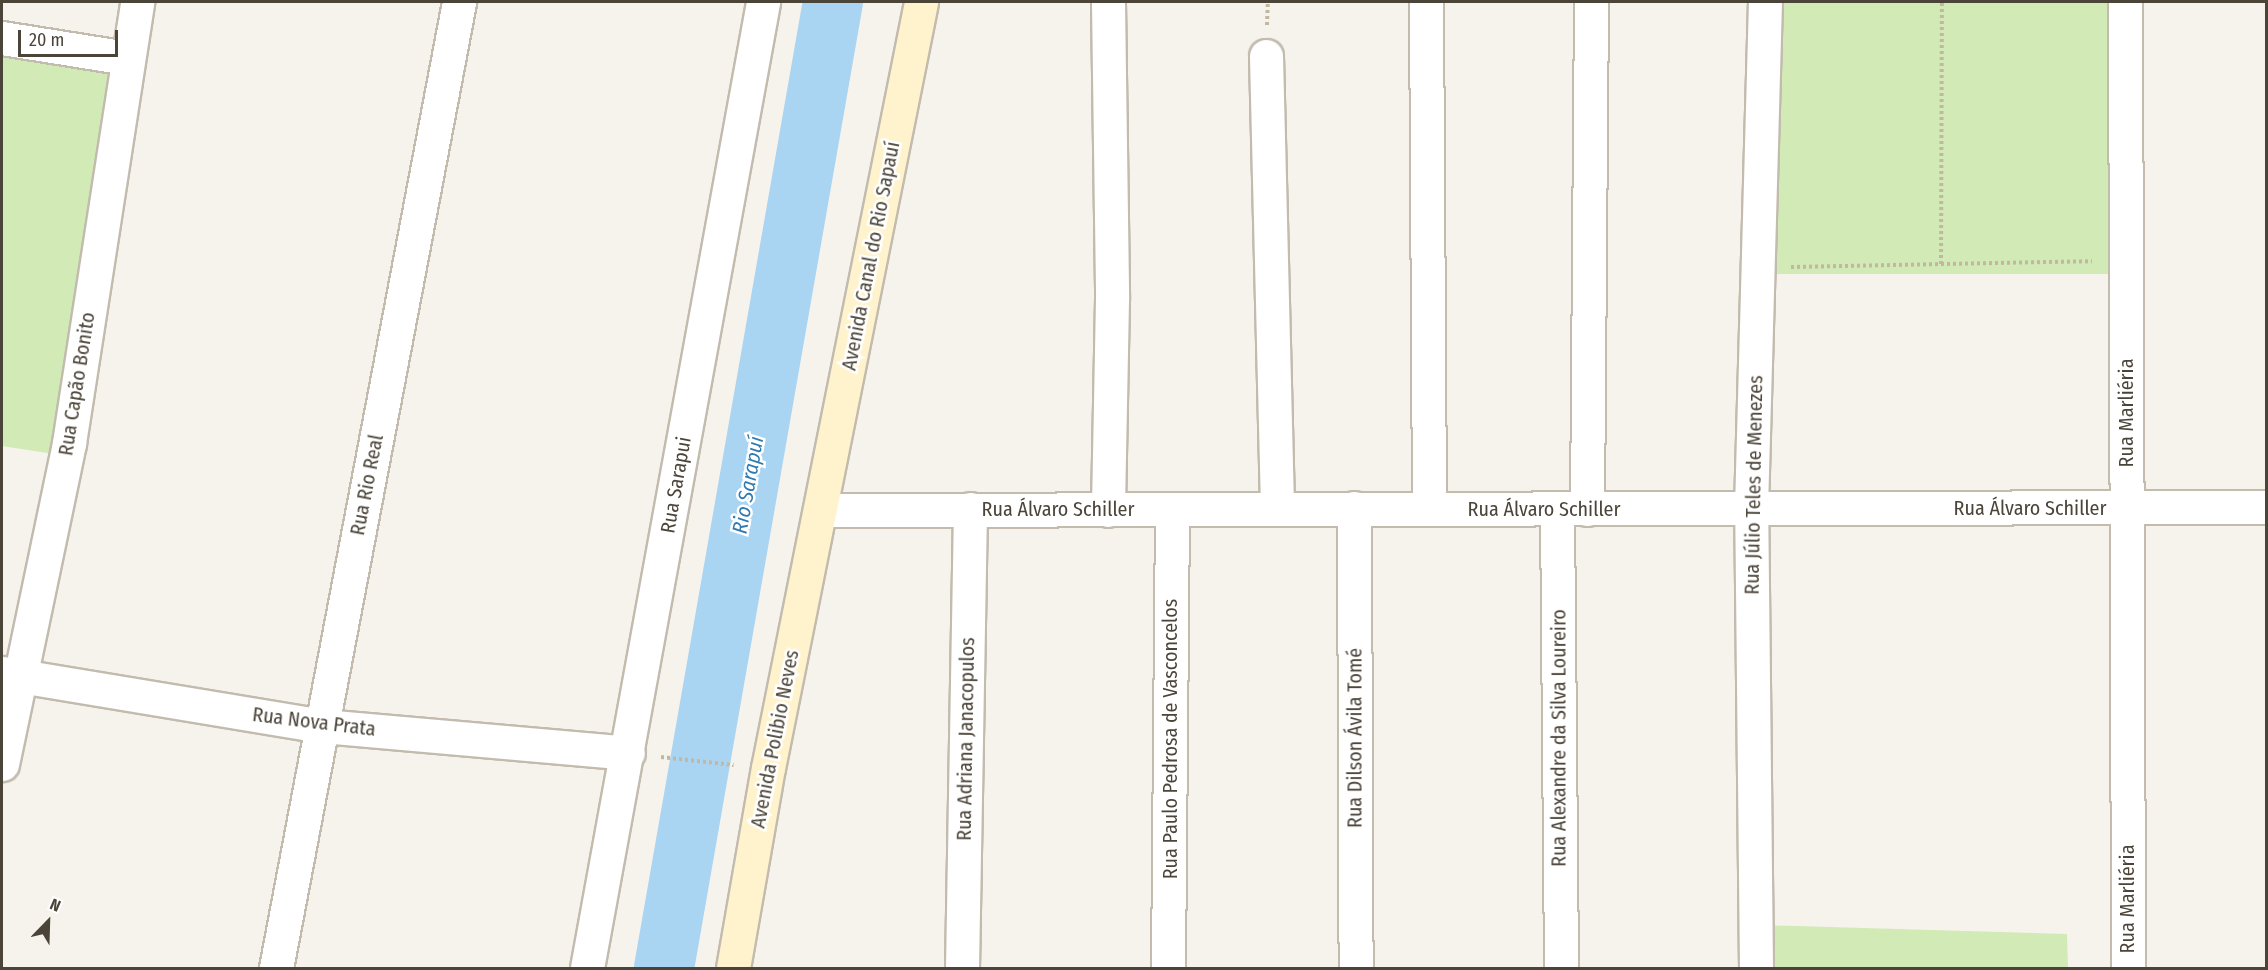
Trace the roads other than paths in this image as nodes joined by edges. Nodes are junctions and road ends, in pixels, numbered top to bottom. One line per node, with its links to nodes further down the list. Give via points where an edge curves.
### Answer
1 (137, 2): 12 (street, Rua Capão Bonito)
2 (459, 2): 25 (street, Rua Rio Real)
3 (763, 2): 26 (street, Rua Sarapui)
4 (921, 2): 22 (street, Avenida Canal do Rio Sapauí)
5 (1108, 2): 23 (street, via 1112,299)
6 (1426, 2): 20 (street, via 1424,216)
7 (1591, 2): 21 (street, Rua Alexandre da Silva Loureiro)
8 (1765, 2): 17 (street, Rua Júlio Teles de Menezes)
9 (2125, 2): 13 (street, Rua Marliéria)
10 (2, 38): 12 (street)
11 (1266, 56): 15 (street)
12 (127, 58): 24 (street, Rua Capão Bonito, via 69,443)
13 (2127, 507): 14 (street, Rua Álvaro Schiller); 17 (street, Rua Álvaro Schiller); 36 (street, Rua Marliéria)
14 (2266, 507)
15 (1277, 508): 16 (street, Rua Álvaro Schiller); 19 (street, Rua Álvaro Schiller)
16 (1354, 508): 20 (street, Rua Álvaro Schiller); 33 (street, Rua Dilson Ávila Tomé)
17 (1751, 508): 21 (street, Rua Álvaro Schiller); 35 (street, Rua Júlio Teles de Menezes)
18 (970, 509): 22 (street, Rua Álvaro Schiller); 23 (street, Rua Álvaro Schiller); 31 (street, Rua Adriana Janacopulos)
19 (1172, 509): 23 (street, Rua Álvaro Schiller); 32 (street, Rua Paulo Pedrosa de Vasconcelos)
20 (1429, 509): 21 (street, Rua Álvaro Schiller)
21 (1572, 509): 34 (street, Rua Alexandre da Silva Loureiro)
22 (821, 510): 30 (street, Avenida Polibio Neves, via 768,768)
23 (1108, 510)
24 (9, 674): 25 (street, Rua Nova Prata); 27 (street, Rua Capão Bonito)
25 (322, 726): 26 (street, Rua Nova Prata); 28 (street, Rua Rio Real)
26 (628, 753): 29 (street, Rua Sarapui)
27 (2, 764)
28 (276, 969)
29 (587, 969)
30 (733, 969)
31 (962, 969)
32 (1168, 969)
33 (1356, 969)
34 (1561, 969)
35 (1756, 969)
36 (2128, 969)

